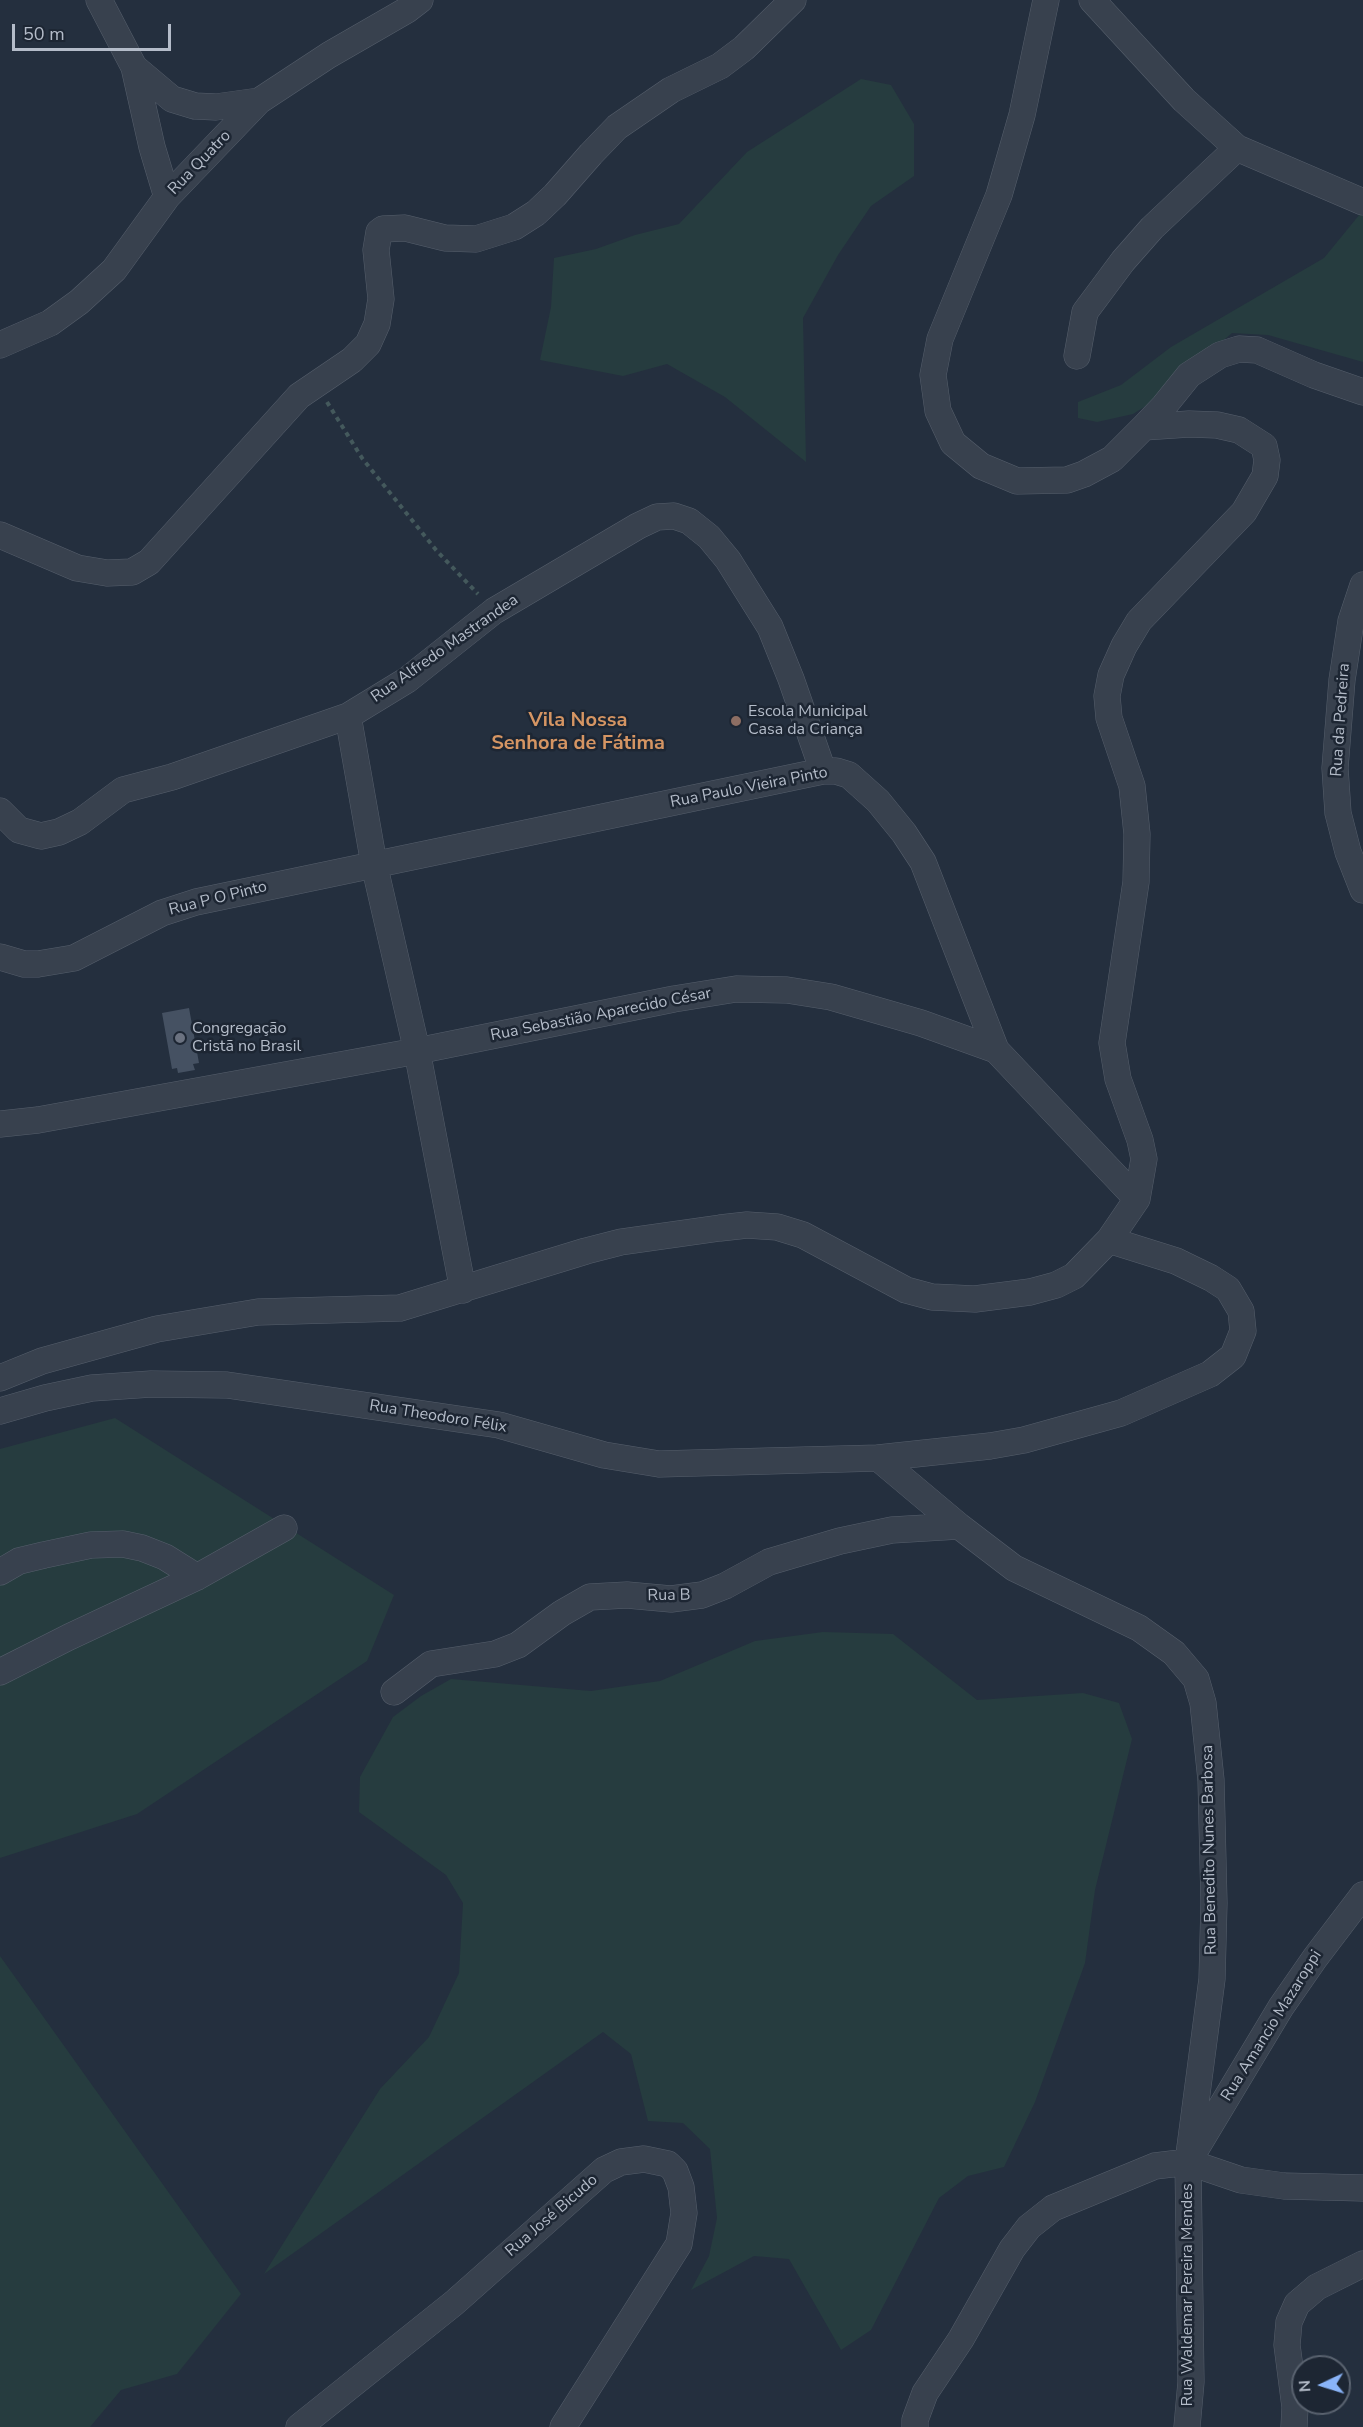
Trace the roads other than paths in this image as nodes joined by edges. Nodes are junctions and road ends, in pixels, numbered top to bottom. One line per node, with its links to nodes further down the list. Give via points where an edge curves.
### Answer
1 (99, 0): 6 (street)
2 (420, 0): 7 (street, Rua Quatro)
3 (793, 0): 15 (street, via 720,66 671,90 617,127 555,195 514,227 476,239 445,238 405,228 383,229 376,250 381,299 377,324 368,344 352,360 299,396 149,562 132,572 77,568)
4 (1046, 0): 14 (street, via 1022,115 999,195 940,339 933,375 938,411 953,443 981,466 1017,481 1066,480 1084,474 1112,459)
5 (1092, 0): 8 (street, via 1184,100)
6 (134, 67): 7 (street, via 172,99 195,106); 9 (street)
7 (259, 101): 9 (street, Rua Quatro)
8 (1237, 148): 10 (street); 12 (street, via 1152,228 1123,261 1085,312)
9 (167, 197): 11 (street, Rua Quatro, via 114,270 79,302 50,323)
10 (1363, 202)
11 (0, 345)
12 (1077, 356)
13 (1363, 392): 14 (street, via 1257,350 1239,350 1220,355 1189,375)
14 (1144, 427): 26 (street, via 1189,424 1239,430 1263,446 1266,468 1259,489 1244,512 1139,621 1111,675 1107,696 1109,718 1132,786 1137,834 1136,882 1112,1043 1118,1080 1144,1159)
15 (0, 535)
16 (1363, 585): 21 (street, Rua da Pedreira, via 1349,633 1335,768 1338,813)
17 (348, 716): 18 (street, Rua Alfredo Mastrandea, via 407,680 494,611 638,526 657,517 674,516 704,532 728,560 770,627); 19 (street, Rua Alfredo Mastrandea, via 123,790 80,822 59,832 41,836 19,830); 20 (street)
18 (823, 771): 20 (street, Rua Paulo Vieira Pinto); 23 (street, Rua Paulo Vieira Pinto, via 849,775 861,784 904,833 923,862)
19 (0, 811)
20 (374, 864): 22 (street, Rua P O Pinto, via 195,902 162,913 74,958 24,964); 24 (street)
21 (1363, 890)
22 (0, 957)
23 (996, 1050): 24 (street, Rua Sebastião Aparecido César, via 831,997 787,990 736,989); 26 (street, Rua Sebastião Aparecido César)
24 (417, 1051): 25 (street, Rua Sebastião Aparecido César); 28 (street)
25 (0, 1124)
26 (1137, 1199): 27 (street)
27 (1109, 1240): 28 (street, via 1074,1276 1056,1285 975,1299 932,1297 906,1290 803,1235 777,1227 747,1225 621,1242); 31 (street, Rua Theodoro Félix, via 1176,1261 1228,1289 1241,1311 1243,1331 1233,1356 1210,1374 1121,1413 1024,1440)
28 (452, 1294): 29 (street, via 400,1308 258,1312 216,1318 157,1329 42,1361)
29 (0, 1378)
30 (0, 1411): 31 (street, Rua Theodoro Félix, via 93,1388 227,1385 500,1425 604,1455 659,1464)
31 (878, 1458): 32 (street)
32 (958, 1526): 37 (street, Rua B, via 892,1530 840,1541 770,1562 702,1594 670,1599 590,1597 518,1645 495,1654 431,1664); 39 (street, Rua Benedito Nunes Barbosa, via 1014,1568 1139,1628 1173,1653 1196,1679 1203,1703 1211,1780 1214,1903 1212,1979)
33 (284, 1528): 35 (street)
34 (0, 1572): 35 (street, via 19,1561 44,1555 91,1545 123,1544 165,1557)
35 (197, 1577): 36 (street)
36 (0, 1672)
37 (394, 1692)
38 (1363, 1895): 39 (street, Rua Amancio Mazaroppi, via 1281,2007)
39 (1188, 2162): 40 (street, via 1241,2180 1284,2186); 44 (street, via 1155,2166 1112,2182 1053,2208 1029,2228 1012,2249 925,2393); 45 (street, Rua Waldemar Pereira Mendes, via 1191,2382)
40 (1363, 2188)
41 (1363, 2264): 46 (street, via 1317,2287 1297,2304 1289,2322 1287,2345)
42 (299, 2427): 43 (street, Rua José Bicudo, via 454,2303 604,2170 621,2162 644,2159 668,2164 681,2187 684,2213 679,2244)
43 (563, 2427)
44 (915, 2427)
45 (1187, 2427)
46 (1294, 2427)

